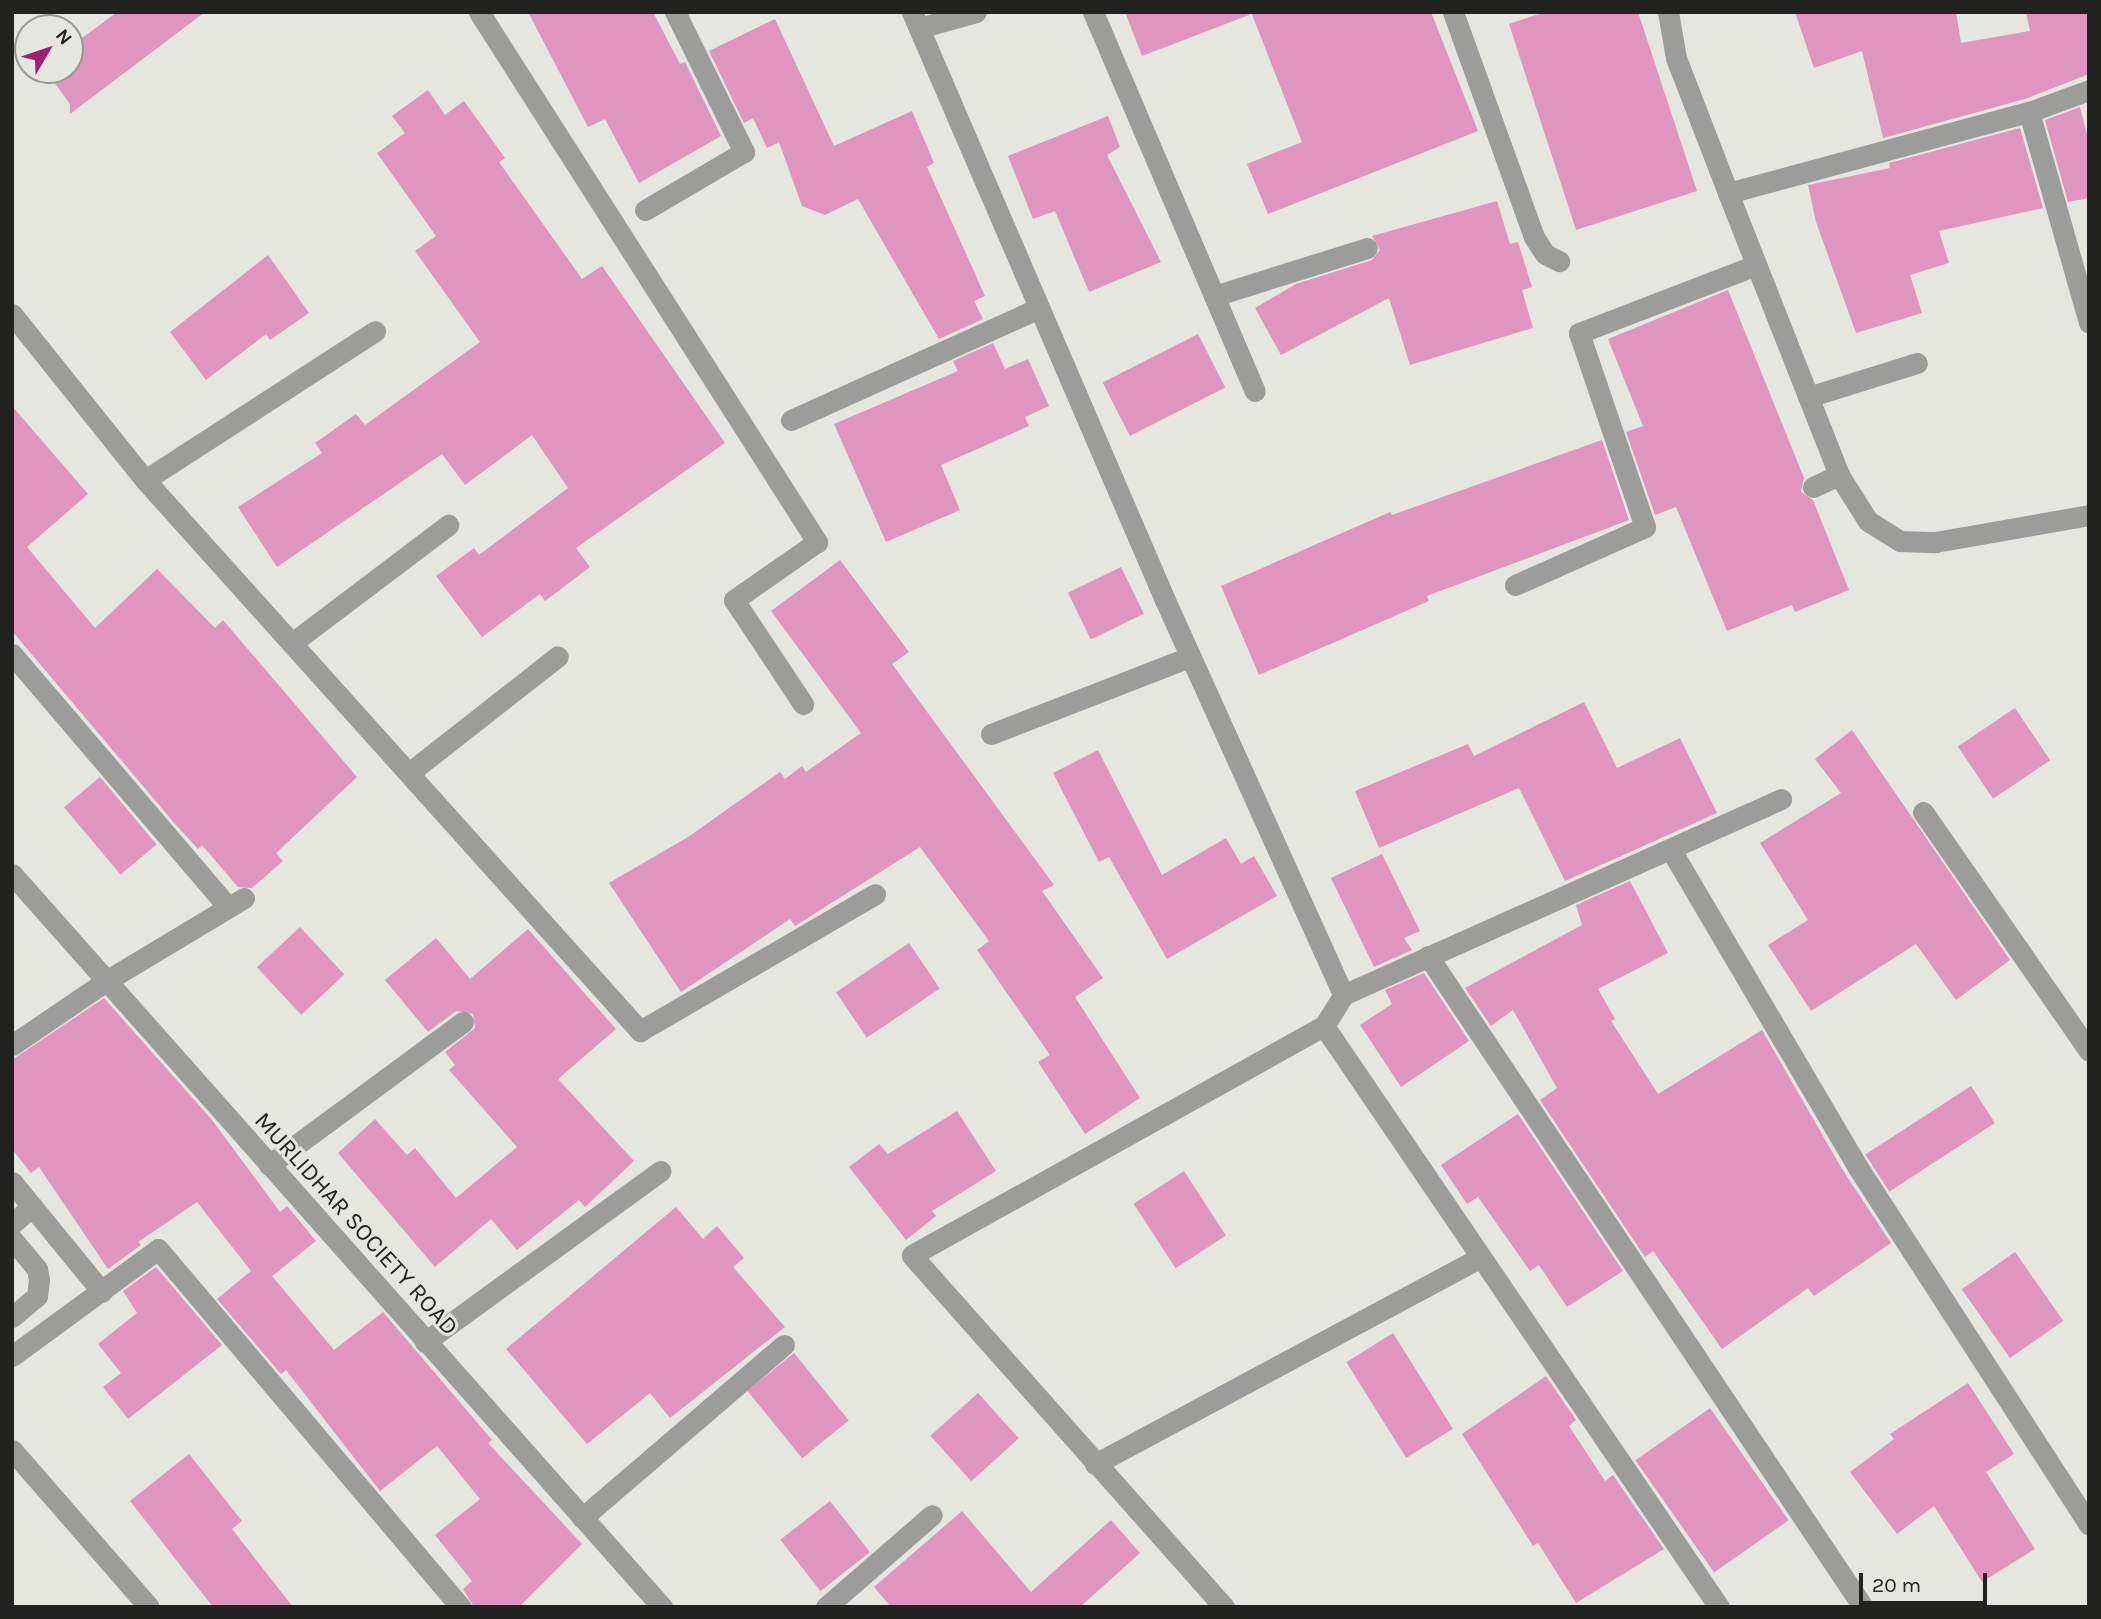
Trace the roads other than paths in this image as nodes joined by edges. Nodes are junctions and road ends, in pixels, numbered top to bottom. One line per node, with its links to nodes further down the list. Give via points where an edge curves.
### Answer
1 (479, 12): 34 (street, via 817,542 734,600)
2 (675, 12): 11 (street, via 744,152)
3 (976, 12): 7 (street)
4 (1093, 12): 15 (street)
5 (1453, 12): 13 (street, via 1534,237 1545,254)
6 (1668, 12): 10 (street, via 1676,58)
7 (916, 20): 16 (street)
8 (2089, 90): 9 (street)
9 (2029, 112): 10 (street); 18 (street)
10 (1728, 193): 14 (street)
11 (645, 210)
12 (1367, 248): 15 (street)
13 (1559, 261)
14 (1756, 265): 22 (street); 29 (street, via 1579,333 1645,527)
15 (1214, 296): 21 (street)
16 (1039, 308): 23 (street); 33 (street)
17 (12, 314): 25 (street)
18 (2089, 323)
19 (375, 331): 25 (street)
20 (1917, 363): 22 (street)
21 (1255, 391)
22 (1808, 397): 24 (street)
23 (791, 420)
24 (1839, 475): 26 (street); 27 (street, via 1868,521 1900,541 1935,542)
25 (145, 480): 30 (street)
26 (1813, 487)
27 (2089, 515)
28 (448, 525): 30 (street)
29 (1515, 584)
30 (292, 643): 36 (street)
31 (12, 654): 43 (street, via 236,902)
32 (558, 656): 36 (street)
33 (1191, 657): 35 (street); 44 (street)
34 (803, 704)
35 (991, 734)
36 (409, 774): 41 (street, via 640,1031)
37 (1781, 799): 39 (street)
38 (1923, 812): 48 (street)
39 (1671, 850): 42 (street); 65 (street, via 1857,1166)
40 (12, 874): 43 (street, MURLIDHAR SOCIETY ROAD)
41 (875, 894)
42 (1428, 956): 44 (street); 72 (street)
43 (106, 981): 47 (street); 49 (street, MURLIDHAR SOCIETY ROAD)
44 (1343, 995): 46 (street)
45 (463, 1022): 49 (street)
46 (1324, 1026): 55 (street); 62 (street, via 912,1255)
47 (12, 1045)
48 (2089, 1051)
49 (269, 1166): 58 (street, MURLIDHAR SOCIETY ROAD)
50 (660, 1171): 58 (street)
51 (12, 1182): 52 (street)
52 (32, 1206): 53 (street); 56 (street)
53 (12, 1224)
54 (12, 1238): 57 (street, via 37,1269 39,1280 37,1296)
55 (1481, 1257): 62 (street); 71 (street)
56 (102, 1292): 60 (street); 67 (street, via 158,1249)
57 (12, 1317)
58 (425, 1342): 64 (street, MURLIDHAR SOCIETY ROAD)
59 (784, 1345): 64 (street)
60 (12, 1356)
61 (12, 1450): 66 (street)
62 (1095, 1464): 70 (street)
63 (932, 1515): 69 (street)
64 (582, 1518): 68 (street, MURLIDHAR SOCIETY ROAD)
65 (2089, 1525)
66 (149, 1607)
67 (461, 1607)
68 (662, 1607)
69 (826, 1607)
70 (1224, 1607)
71 (1719, 1607)
72 (1863, 1607)

